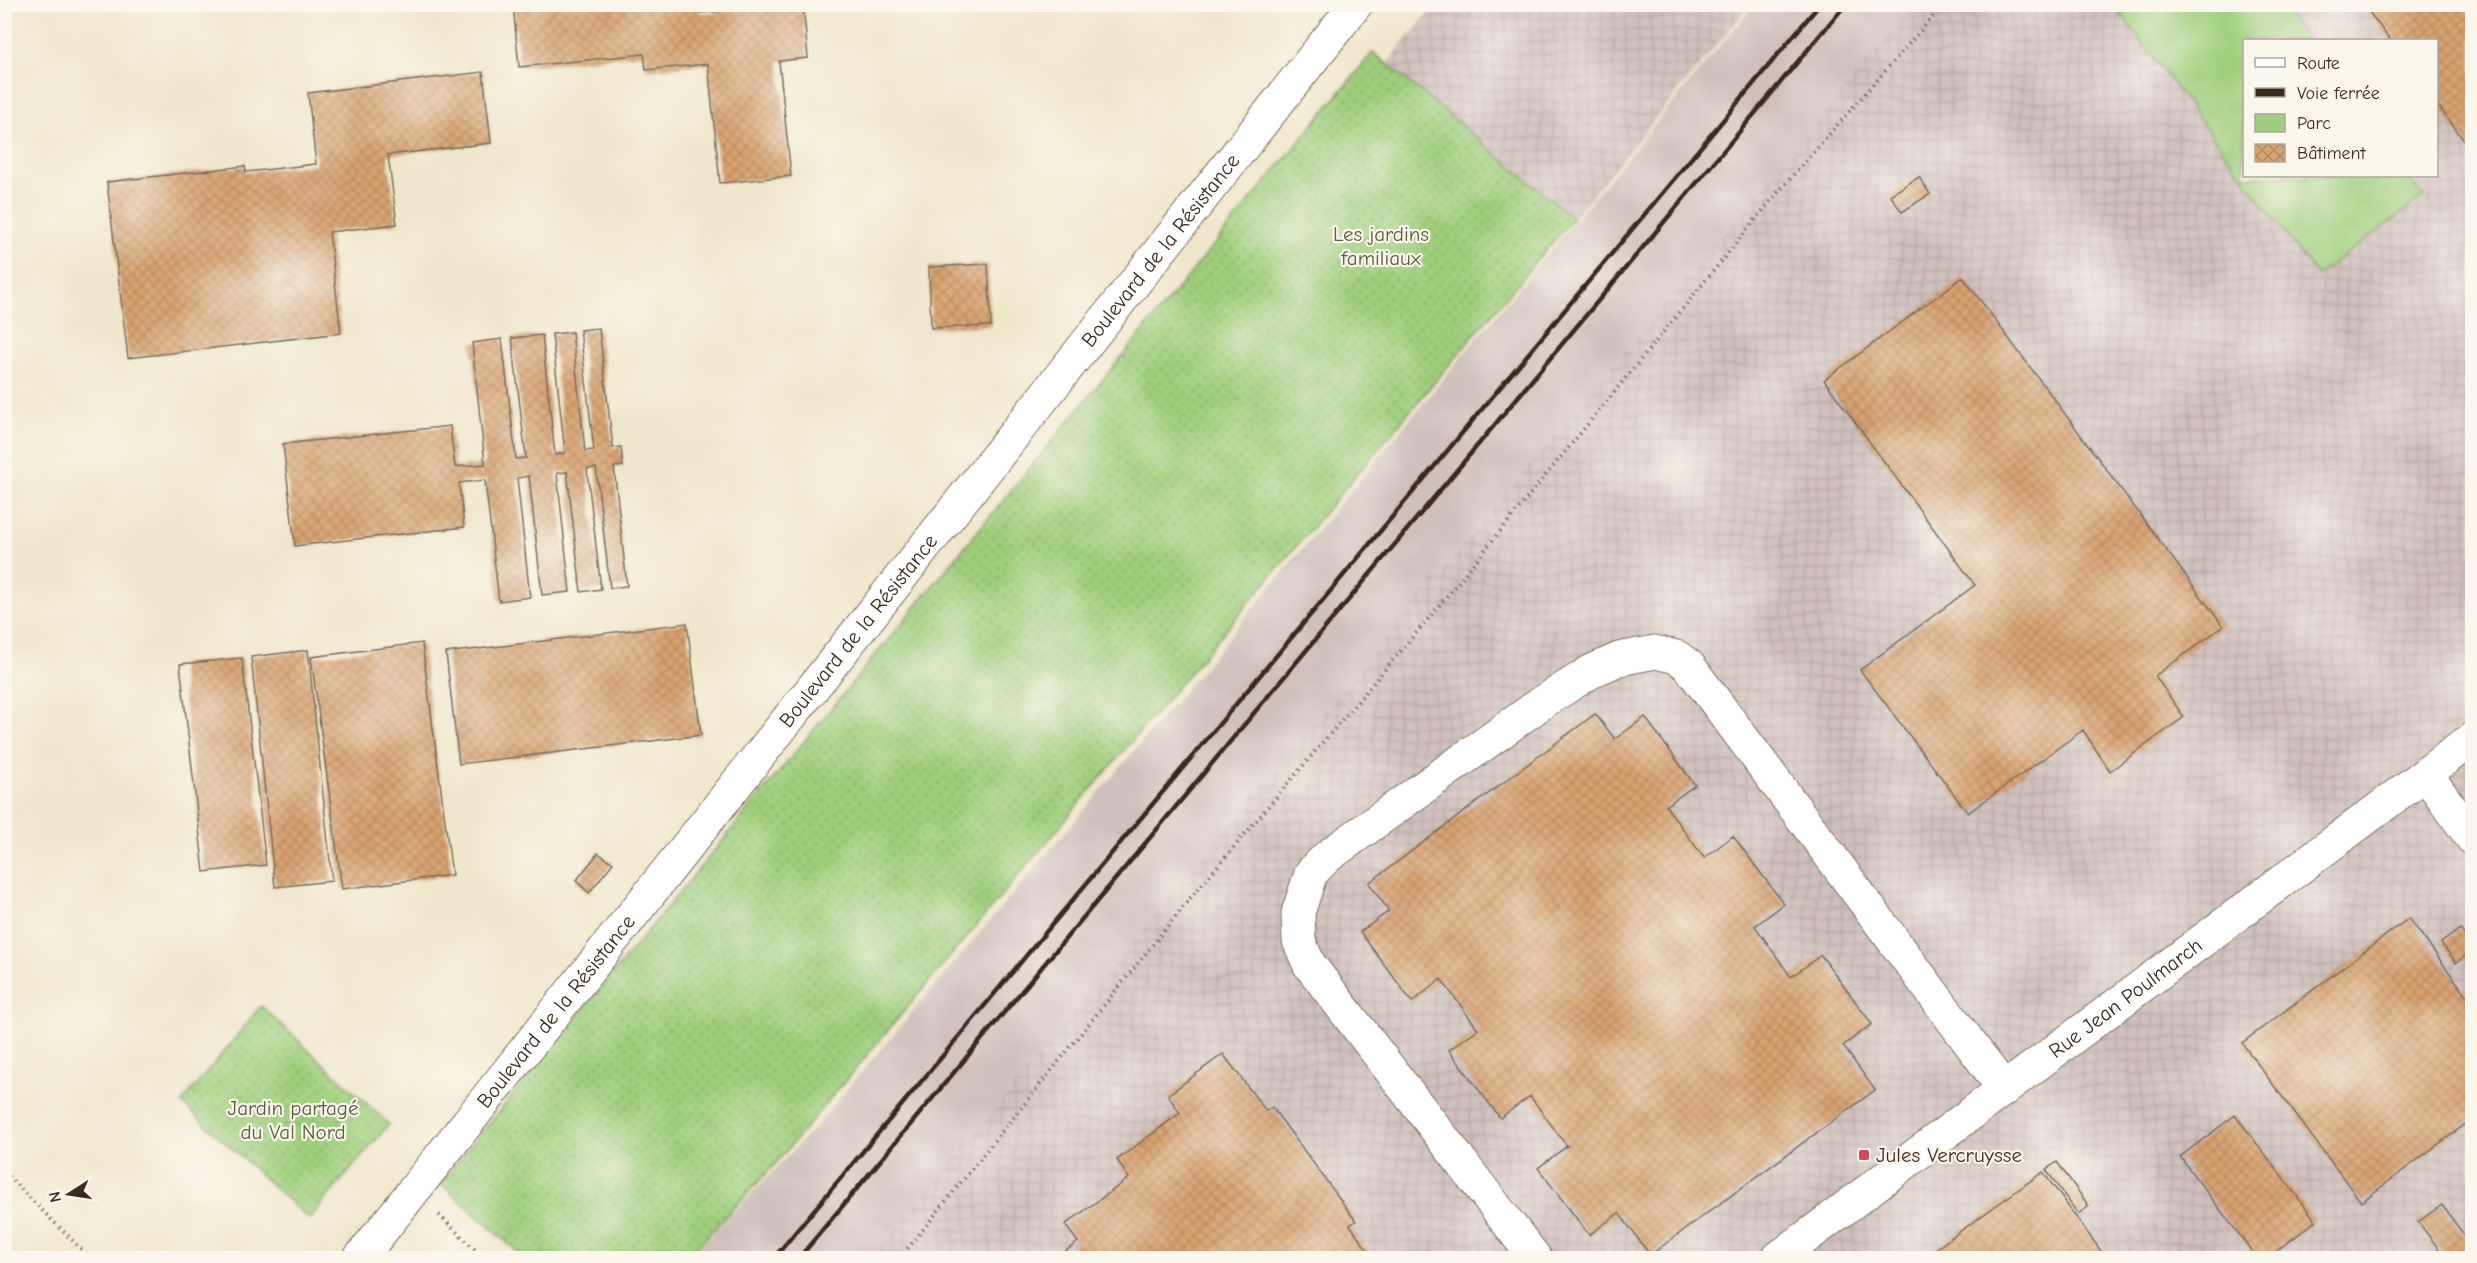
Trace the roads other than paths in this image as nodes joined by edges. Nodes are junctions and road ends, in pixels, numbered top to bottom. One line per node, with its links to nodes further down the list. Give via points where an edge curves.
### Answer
1 (1356, 4): 6 (street, Boulevard de la Résistance)
2 (2472, 739): 3 (street, Rue Jean Poulmarch)
3 (2426, 774): 4 (street); 5 (street, Rue Jean Poulmarch)
4 (2472, 838)
5 (2004, 1089): 7 (street, via 1689,666 1677,657 1655,652 1619,659 1592,670 1543,702 1328,856 1311,873 1298,913 1299,941 1309,964); 8 (street, Rue Jean Poulmarch)
6 (360, 1258)
7 (1535, 1258)
8 (1778, 1258)

